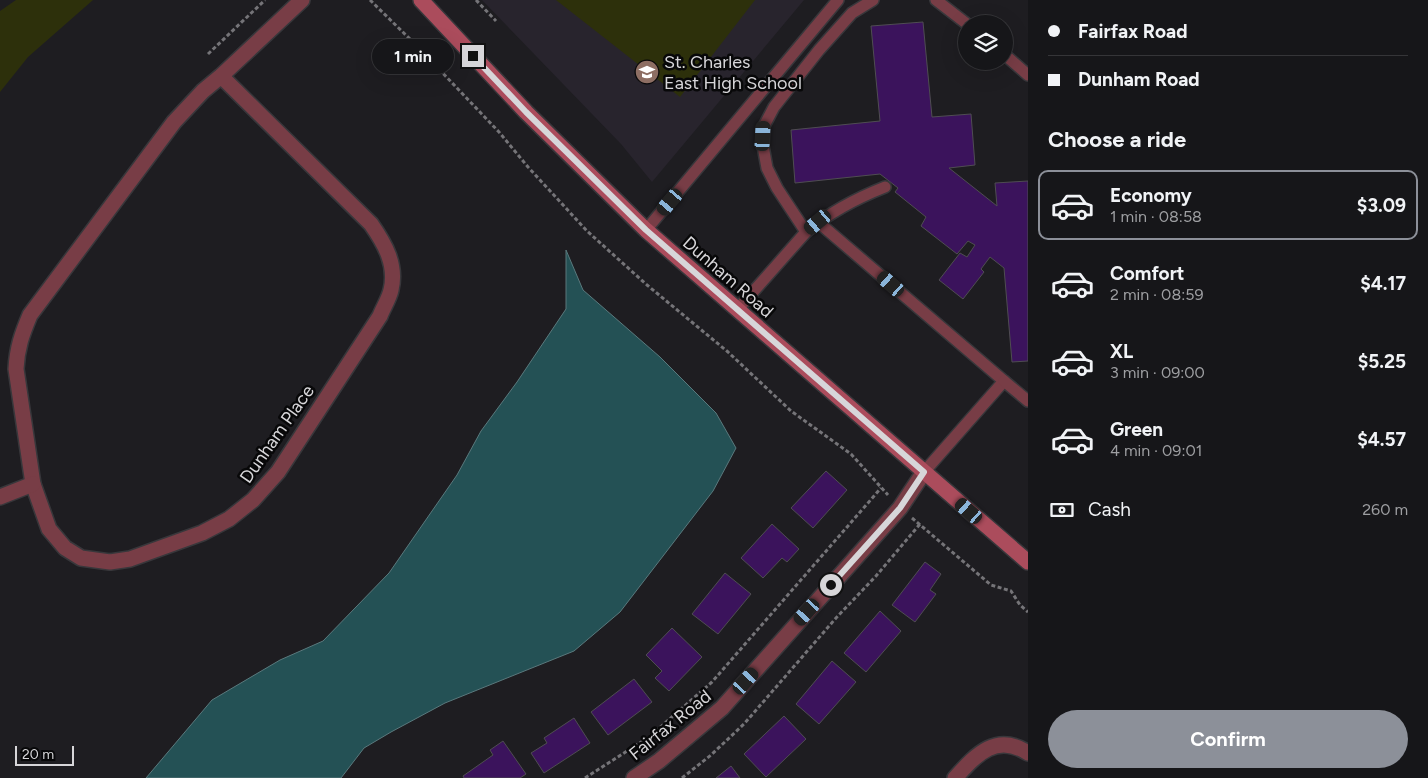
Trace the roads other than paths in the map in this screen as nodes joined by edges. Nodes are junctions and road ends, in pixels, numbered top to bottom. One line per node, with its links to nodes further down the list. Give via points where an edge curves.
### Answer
1 (302, 0): 9 (street, Dunham Place)
2 (421, 0): 12 (street, Dunham Road, via 526,112)
3 (838, 0): 12 (lane)
4 (873, 0): 13 (lane, via 852,13 819,50 774,107 764,126 767,168)
5 (936, 0): 6 (lane)
6 (958, 17)
7 (1013, 62): 8 (lane)
8 (1028, 74)
9 (221, 76): 18 (street, Dunham Place, via 174,122 30,315 17,350 16,369); 18 (street, Dunham Place, via 371,224 382,240 393,266 391,290 380,316 278,472 253,500 229,519 202,533 130,558 110,562 81,558 65,548 49,529)
10 (885, 187): 11 (lane)
11 (818, 222): 13 (lane); 15 (lane)
12 (646, 230): 14 (street, Dunham Road)
13 (806, 232): 14 (lane)
14 (737, 310): 17 (street, Dunham Road)
15 (1004, 381): 16 (lane); 17 (lane)
16 (1028, 401)
17 (924, 472): 20 (street, Dunham Road); 22 (street, Fairfax Road, via 900,508 722,708)
18 (33, 484): 19 (street)
19 (0, 497)
20 (1028, 562)
21 (1028, 753): 23 (street, via 1007,744 988,748 973,758)
22 (634, 778)
23 (955, 778)

